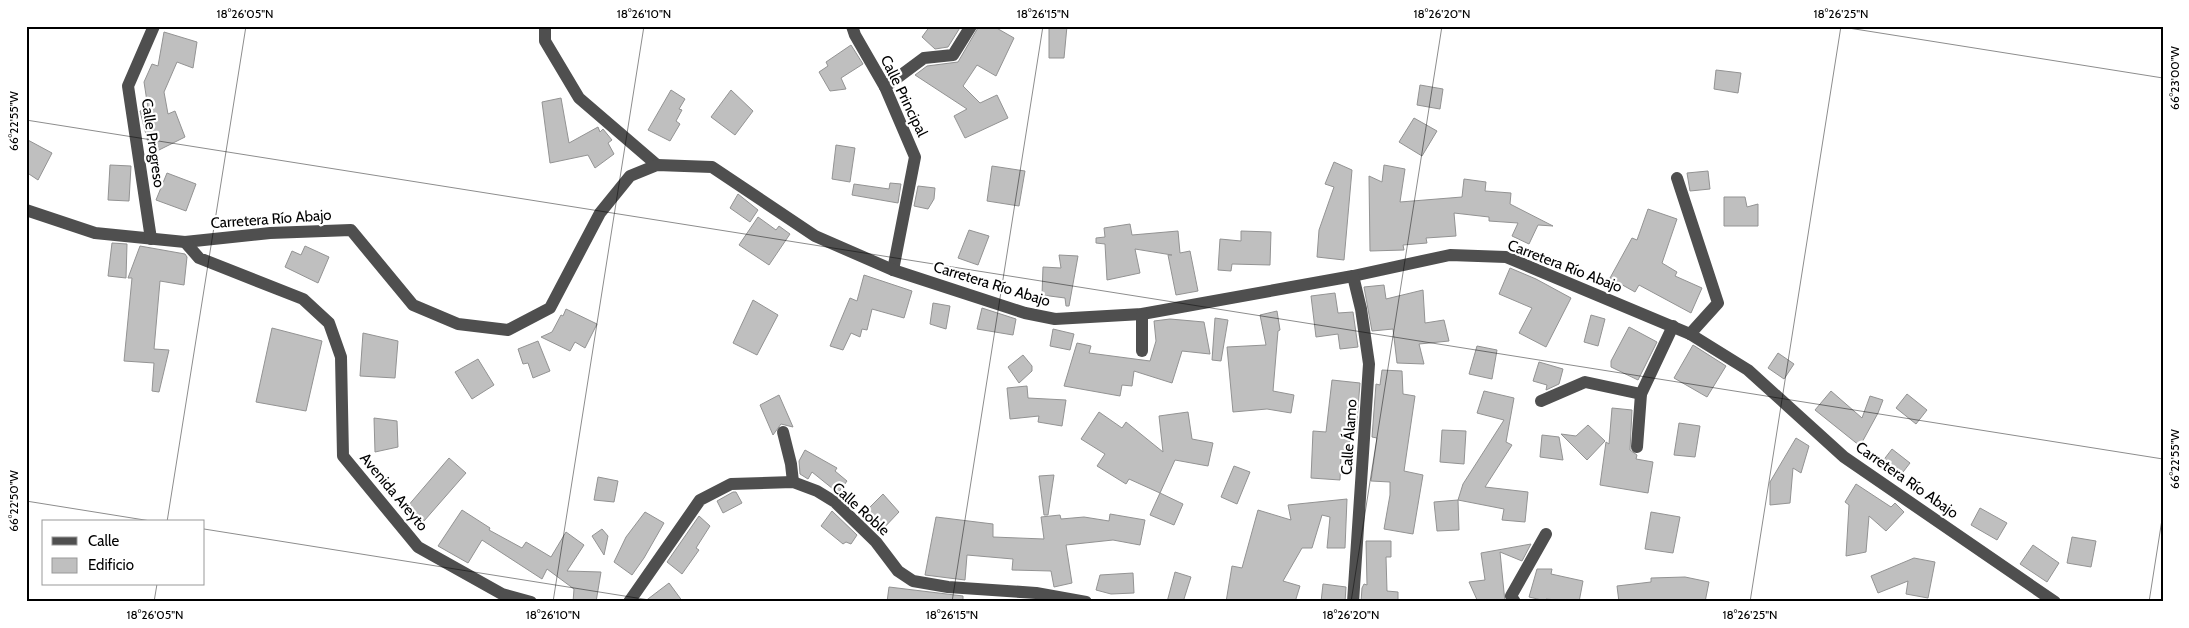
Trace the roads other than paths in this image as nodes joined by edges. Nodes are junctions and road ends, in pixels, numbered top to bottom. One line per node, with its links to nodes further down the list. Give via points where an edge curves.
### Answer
1 (154, 26): 9 (street, Calle Progreso, via 128,86)
2 (545, 26): 6 (street, via 545,41 579,98)
3 (852, 26): 5 (street, Calle Principal)
4 (970, 26): 5 (street, via 953,55 924,58)
5 (886, 87): 11 (street, Calle Principal, via 915,157)
6 (656, 166): 10 (street, Carretera Río Abajo, via 630,176 600,213 550,308 508,330 458,324 413,305 351,230 270,233); 11 (street, Carretera Río Abajo, via 712,167 815,236)
7 (1677, 178): 15 (street, via 1718,303)
8 (26, 210): 9 (street, Carretera Río Abajo, via 94,233)
9 (151, 239): 10 (street, Carretera Río Abajo)
10 (185, 242): 24 (street, Avenida Areyto, via 199,258 303,299 329,323 340,357 343,456 418,547 502,594)
11 (893, 270): 13 (street, Carretera Río Abajo, via 1025,313 1056,319)
12 (1353, 276): 13 (street, Carretera Río Abajo); 14 (street, Carretera Río Abajo, via 1450,255 1506,257); 27 (street, Calle Álamo, via 1369,364)
13 (1142, 314): 16 (street)
14 (1673, 326): 15 (street, Carretera Río Abajo); 17 (street)
15 (1690, 334): 29 (street, Carretera Río Abajo, via 1748,370 1844,457)
16 (1142, 351)
17 (1641, 394): 18 (street, via 1585,382); 20 (street)
18 (1541, 401)
19 (783, 432): 21 (street)
20 (1637, 447)
21 (793, 482): 23 (street, Calle Roble, via 835,502 876,542 898,571 913,581); 25 (street, Calle Roble, via 731,484 700,500)
22 (1546, 534): 28 (street, via 1510,596)
23 (1036, 597): 26 (street, Calle Roble)
24 (531, 602)
25 (628, 602)
26 (1086, 602)
27 (1353, 602)
28 (1515, 602)
29 (2055, 602)

